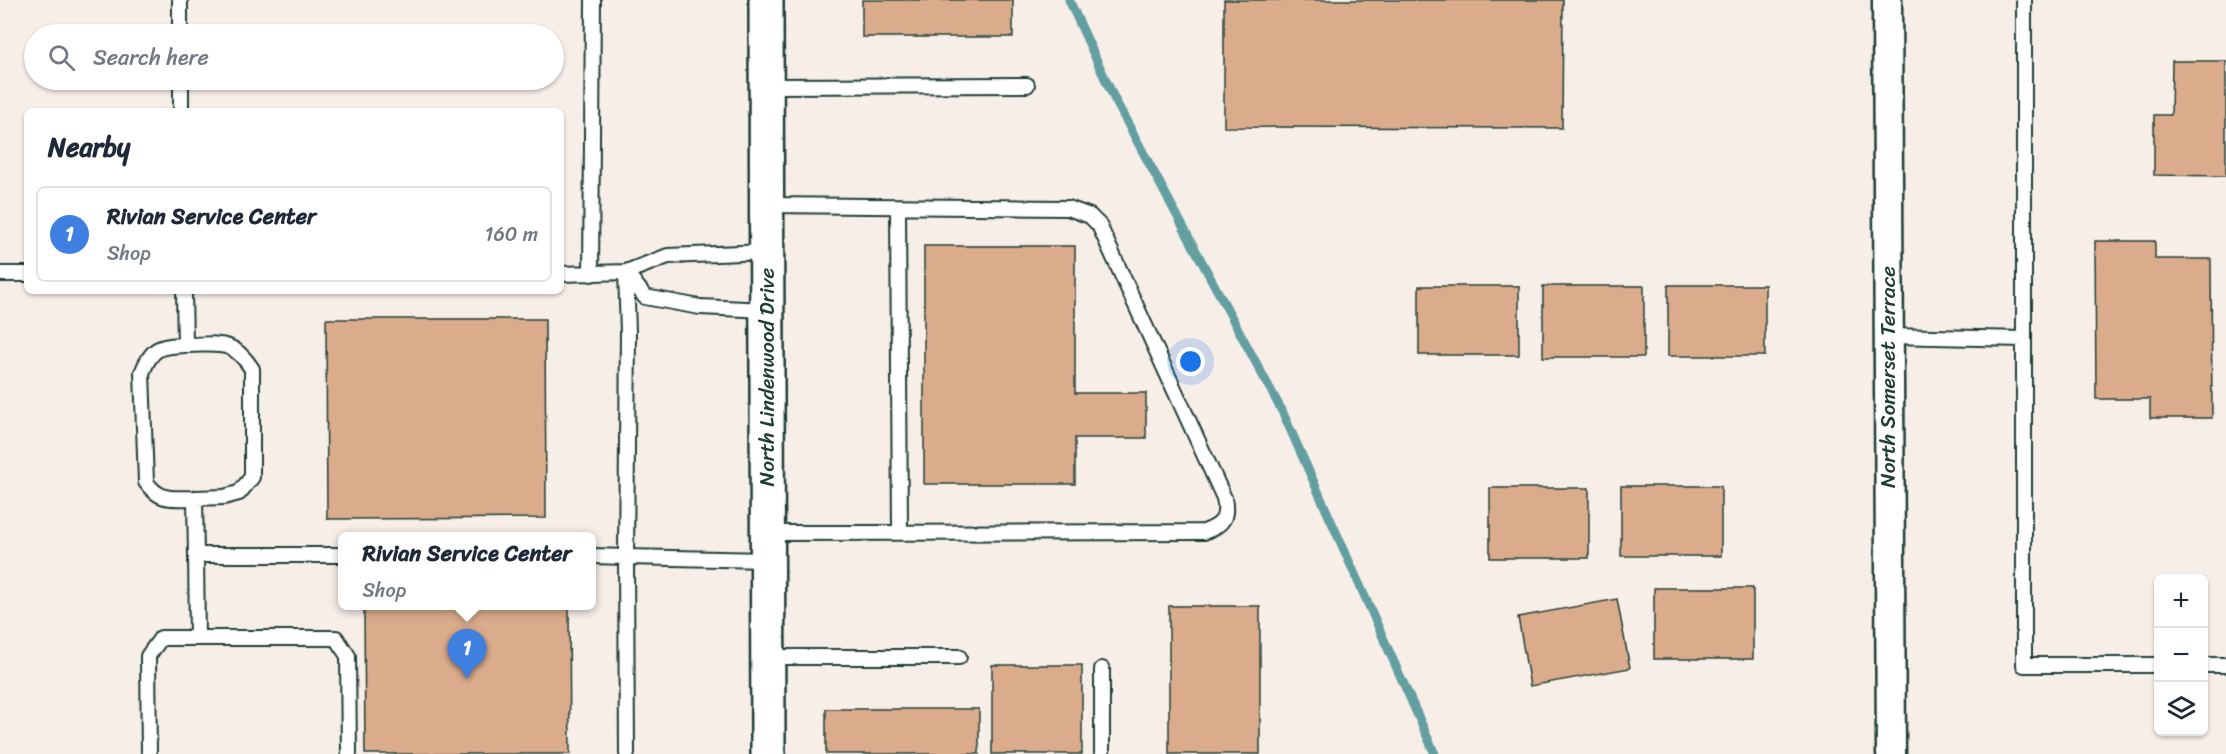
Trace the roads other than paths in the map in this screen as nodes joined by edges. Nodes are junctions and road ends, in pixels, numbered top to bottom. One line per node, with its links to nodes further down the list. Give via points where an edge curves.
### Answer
1 (180, 0): 6 (lane)
2 (593, 0): 18 (lane)
3 (766, 0): 8 (street, North Lindenwood Drive)
4 (1887, 0): 21 (street, North Somerset Terrace)
5 (2024, 0): 22 (lane)
6 (180, 24)
7 (1027, 85): 8 (lane)
8 (766, 86): 11 (street, North Lindenwood Drive)
9 (181, 90): 10 (lane)
10 (181, 108)
11 (766, 205): 12 (lane); 13 (street, North Lindenwood Drive)
12 (898, 207): 25 (lane); 25 (lane, via 1068,208 1090,216 1099,225 1227,511 1222,522 1204,532)
13 (766, 252): 14 (lane, via 668,256); 20 (street, North Lindenwood Drive)
14 (626, 272): 18 (lane); 20 (lane, via 645,297 700,307); 30 (lane)
15 (0, 274): 16 (lane)
16 (24, 274)
17 (564, 274): 18 (lane)
18 (591, 274)
19 (184, 294): 23 (lane)
20 (767, 310): 26 (street, North Lindenwood Drive)
21 (1888, 336): 22 (lane); 43 (street, North Somerset Terrace)
22 (2024, 339): 34 (lane, via 2024,665)
23 (185, 345): 24 (lane, via 162,346 148,356 142,372 146,482 153,493 165,498); 24 (lane, via 228,346 242,354 252,369 252,477 239,493)
24 (195, 498): 27 (lane)
25 (900, 532): 26 (lane)
26 (767, 547): 30 (lane); 32 (street, North Lindenwood Drive)
27 (196, 555): 28 (lane); 31 (lane)
28 (338, 555)
29 (596, 556): 30 (lane)
30 (626, 557): 40 (lane)
31 (197, 638): 38 (lane, via 161,638 148,656); 39 (lane, via 336,638 348,656)
32 (768, 657): 33 (lane); 41 (street, North Lindenwood Drive)
33 (958, 657)
34 (2154, 665)
35 (2208, 665): 36 (lane)
36 (2226, 665)
37 (1102, 669): 42 (lane)
38 (149, 754)
39 (349, 754)
40 (627, 754)
41 (768, 754)
42 (1102, 754)
43 (1891, 754)

